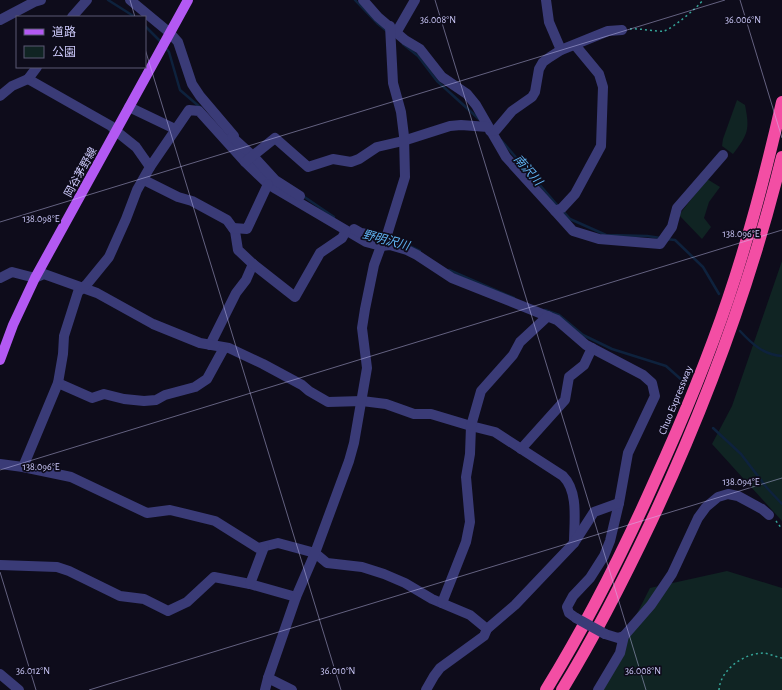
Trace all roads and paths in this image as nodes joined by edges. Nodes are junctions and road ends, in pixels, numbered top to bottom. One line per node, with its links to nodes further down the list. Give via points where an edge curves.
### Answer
1 (41, 0): 10 (street)
2 (87, 0): 9 (street)
3 (130, 0): 13 (street)
4 (188, 0): 13 (main road, 岡谷茅野線)
5 (363, 0): 11 (street)
6 (415, 0): 11 (street)
7 (546, 0): 15 (street, via 549,22)
8 (703, 0): 12 (path, via 664,31)
9 (73, 16)
10 (0, 20)
11 (393, 30): 21 (street, via 420,49 442,77 466,94 476,105); 25 (street, via 393,82 401,112)
12 (622, 30): 14 (street, via 608,31)
13 (168, 36): 20 (main road, 岡谷茅野線); 24 (street, via 178,42 192,84 234,136)
14 (575, 45): 15 (street); 32 (street, via 599,74 603,87 601,146 575,194 562,208)
15 (561, 50): 21 (street, via 544,62 539,69 532,97 512,111 496,130)
16 (36, 68): 17 (street)
17 (28, 79): 18 (street, via 12,86); 23 (street, via 111,126)
18 (0, 96)
19 (782, 102): 69 (highway, Chuo Expressway, via 742,253 712,344 690,400 604,588)
20 (129, 107): 22 (street); 23 (main road, 岡谷茅野線)
21 (489, 129): 25 (street, via 461,124); 32 (street, via 506,157)
22 (175, 130): 24 (street, via 189,110 199,111); 29 (street)
23 (116, 132): 29 (street, via 136,146); 38 (main road, 岡谷茅野線)
24 (229, 139): 28 (street)
25 (403, 141): 28 (street, via 377,147 352,162 333,159 308,167 275,138); 35 (street, via 406,177)
26 (723, 155): 32 (street, via 677,208 672,227 660,244 592,237 573,231)
27 (782, 158): 70 (highway, via 741,299 700,410 619,588)
28 (249, 159): 31 (street); 35 (street, via 274,180 361,233)
29 (150, 167): 30 (street)
30 (144, 180): 33 (street, via 192,201 227,220); 39 (street, via 137,190 109,256)
31 (268, 184): 33 (street, via 247,229); 34 (street)
32 (555, 211)
33 (233, 228): 36 (street, via 238,250)
34 (346, 231): 35 (street, via 366,242); 36 (street, via 342,238 320,253 295,298)
35 (384, 242): 40 (street, via 417,255 452,278); 46 (street, via 374,265 362,328 367,368)
36 (252, 264): 41 (street, via 246,280 236,293)
37 (0, 278): 38 (street, via 12,272)
38 (35, 278): 39 (street, via 44,274); 44 (main road, 岡谷茅野線)
39 (83, 289): 41 (street, via 97,293 153,324); 45 (street, via 78,292 64,336)
40 (548, 316): 43 (street, via 557,320); 47 (street, via 520,342 513,355 481,391)
41 (210, 345): 42 (street)
42 (224, 348): 45 (street, via 208,379 195,387 156,400 124,399 104,394 92,398); 46 (street, via 284,374 328,402)
43 (592, 348): 48 (street, via 584,365 569,377 566,400); 51 (street, via 642,375 652,383 655,396 628,453)
44 (0, 360)
45 (58, 383): 50 (street)
46 (362, 401): 47 (street, via 386,404 414,414 431,414); 55 (street, via 349,460)
47 (471, 426): 48 (street, via 495,432); 59 (street, via 466,477 470,522 466,542)
48 (521, 449): 53 (street, via 569,482 573,494)
49 (0, 464): 50 (street)
50 (23, 467): 54 (street, via 71,477 147,513 170,510 215,521 258,548)
51 (619, 503): 53 (street, via 594,512); 61 (street, bridge, via 604,556 590,578 572,596 567,607 569,614 605,634 618,638)
52 (769, 515): 61 (street, via 738,496 728,494 718,497 706,507 698,518 672,574 651,605)
53 (574, 543): 60 (street, via 515,605)
54 (264, 546): 55 (street, via 278,543); 57 (street)
55 (315, 553): 58 (street); 59 (street, via 327,563 362,567 384,574)
56 (0, 565): 57 (street, via 57,567 120,596 144,599 168,611 187,602 214,577)
57 (250, 584): 58 (street)
58 (296, 597): 64 (street)
59 (442, 603): 60 (street, via 470,615)
60 (487, 629): 68 (street, via 484,636 440,668)
61 (624, 636): 71 (street, via 620,653)
62 (782, 658): 72 (path, via 764,653 744,658 724,674)
63 (0, 674): 65 (street)
64 (268, 678): 66 (street); 67 (street)
65 (19, 690)
66 (265, 690)
67 (292, 690)
68 (426, 690)
69 (546, 690)
70 (562, 690)
71 (598, 690)
72 (719, 690)

